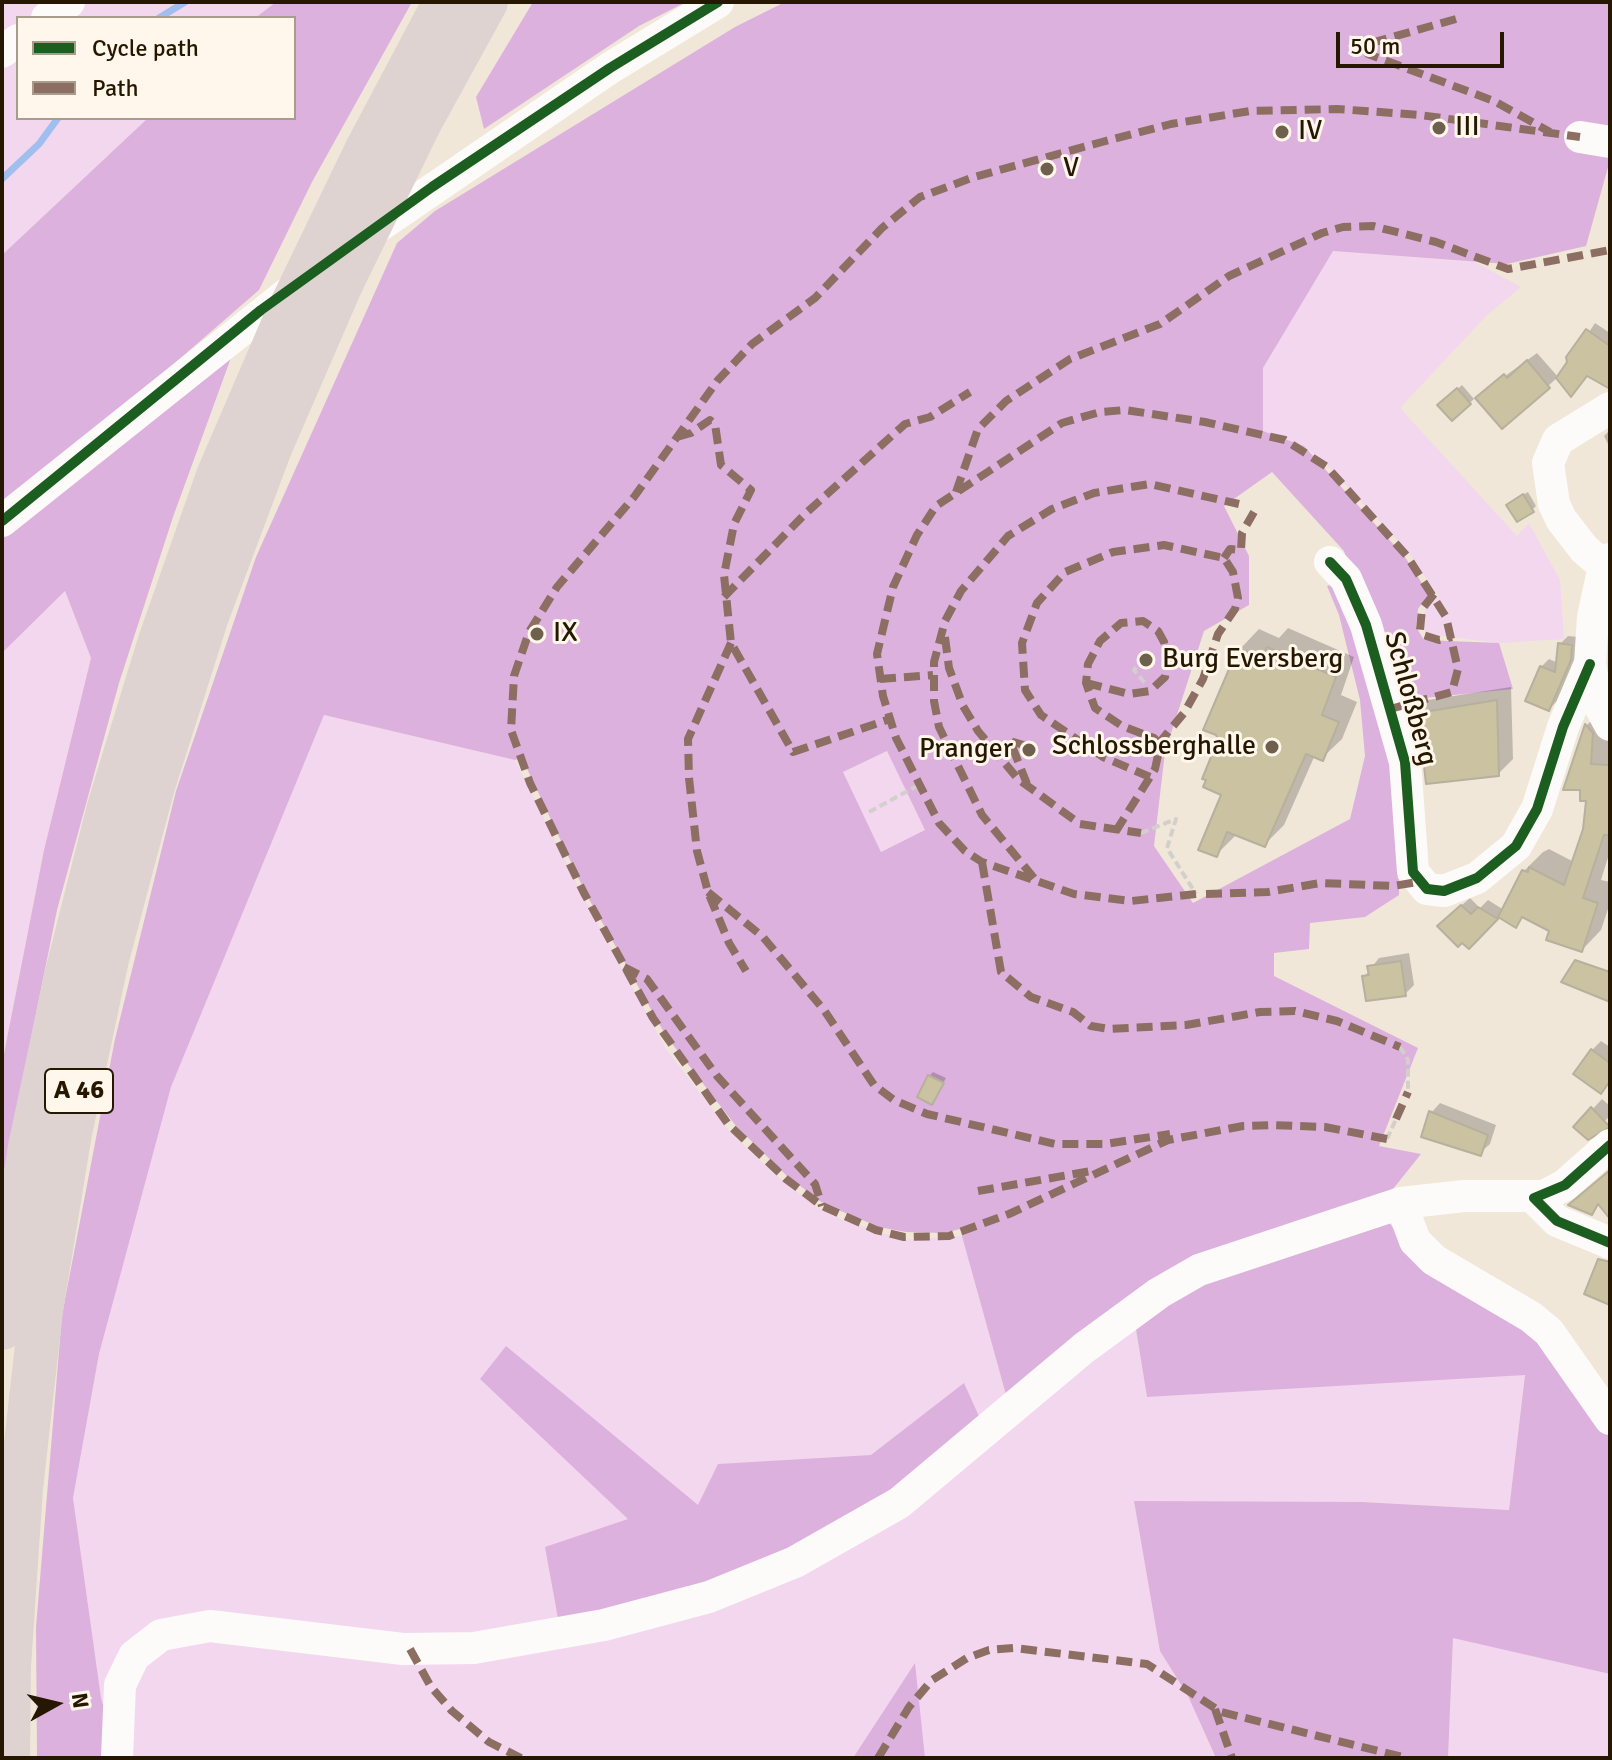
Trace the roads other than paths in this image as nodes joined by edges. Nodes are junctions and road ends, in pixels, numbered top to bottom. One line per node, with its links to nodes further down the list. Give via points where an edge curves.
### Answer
1 (69, 2): 5 (street)
2 (445, 2): 16 (highway, A 46, via 328,230 218,476 146,686 66,977 30,1147)
3 (486, 2): 18 (highway, A 46, via 341,284 270,448 207,616 153,786 107,959 70,1133 41,1310 21,1488)
4 (718, 2): 7 (street, via 534,119 261,310)
5 (50, 16)
6 (1610, 408): 9 (street, via 1558,440 1548,463 1561,519 1584,549)
7 (2, 521)
8 (1330, 562): 10 (street, Schloßberg, via 1346,579 1366,625 1405,762 1413,872 1427,889 1444,891 1477,878 1516,846 1537,809)
9 (1607, 562): 10 (street, via 1593,617)
10 (1590, 664): 11 (street, via 1596,699)
11 (1610, 725)
12 (1610, 1145): 13 (street, via 1565,1185)
13 (1534, 1198): 14 (street, via 1464,1196); 15 (street, via 1557,1221)
14 (1401, 1203): 17 (street, via 1415,1241 1434,1260 1549,1332); 19 (street, via 1178,1280 1084,1348 899,1503 833,1543 719,1593 604,1625 474,1648 403,1649 210,1626 161,1635 134,1656 120,1685)
15 (1610, 1243)
16 (2, 1328)
17 (1610, 1419)
18 (8, 1758)
19 (117, 1758)

